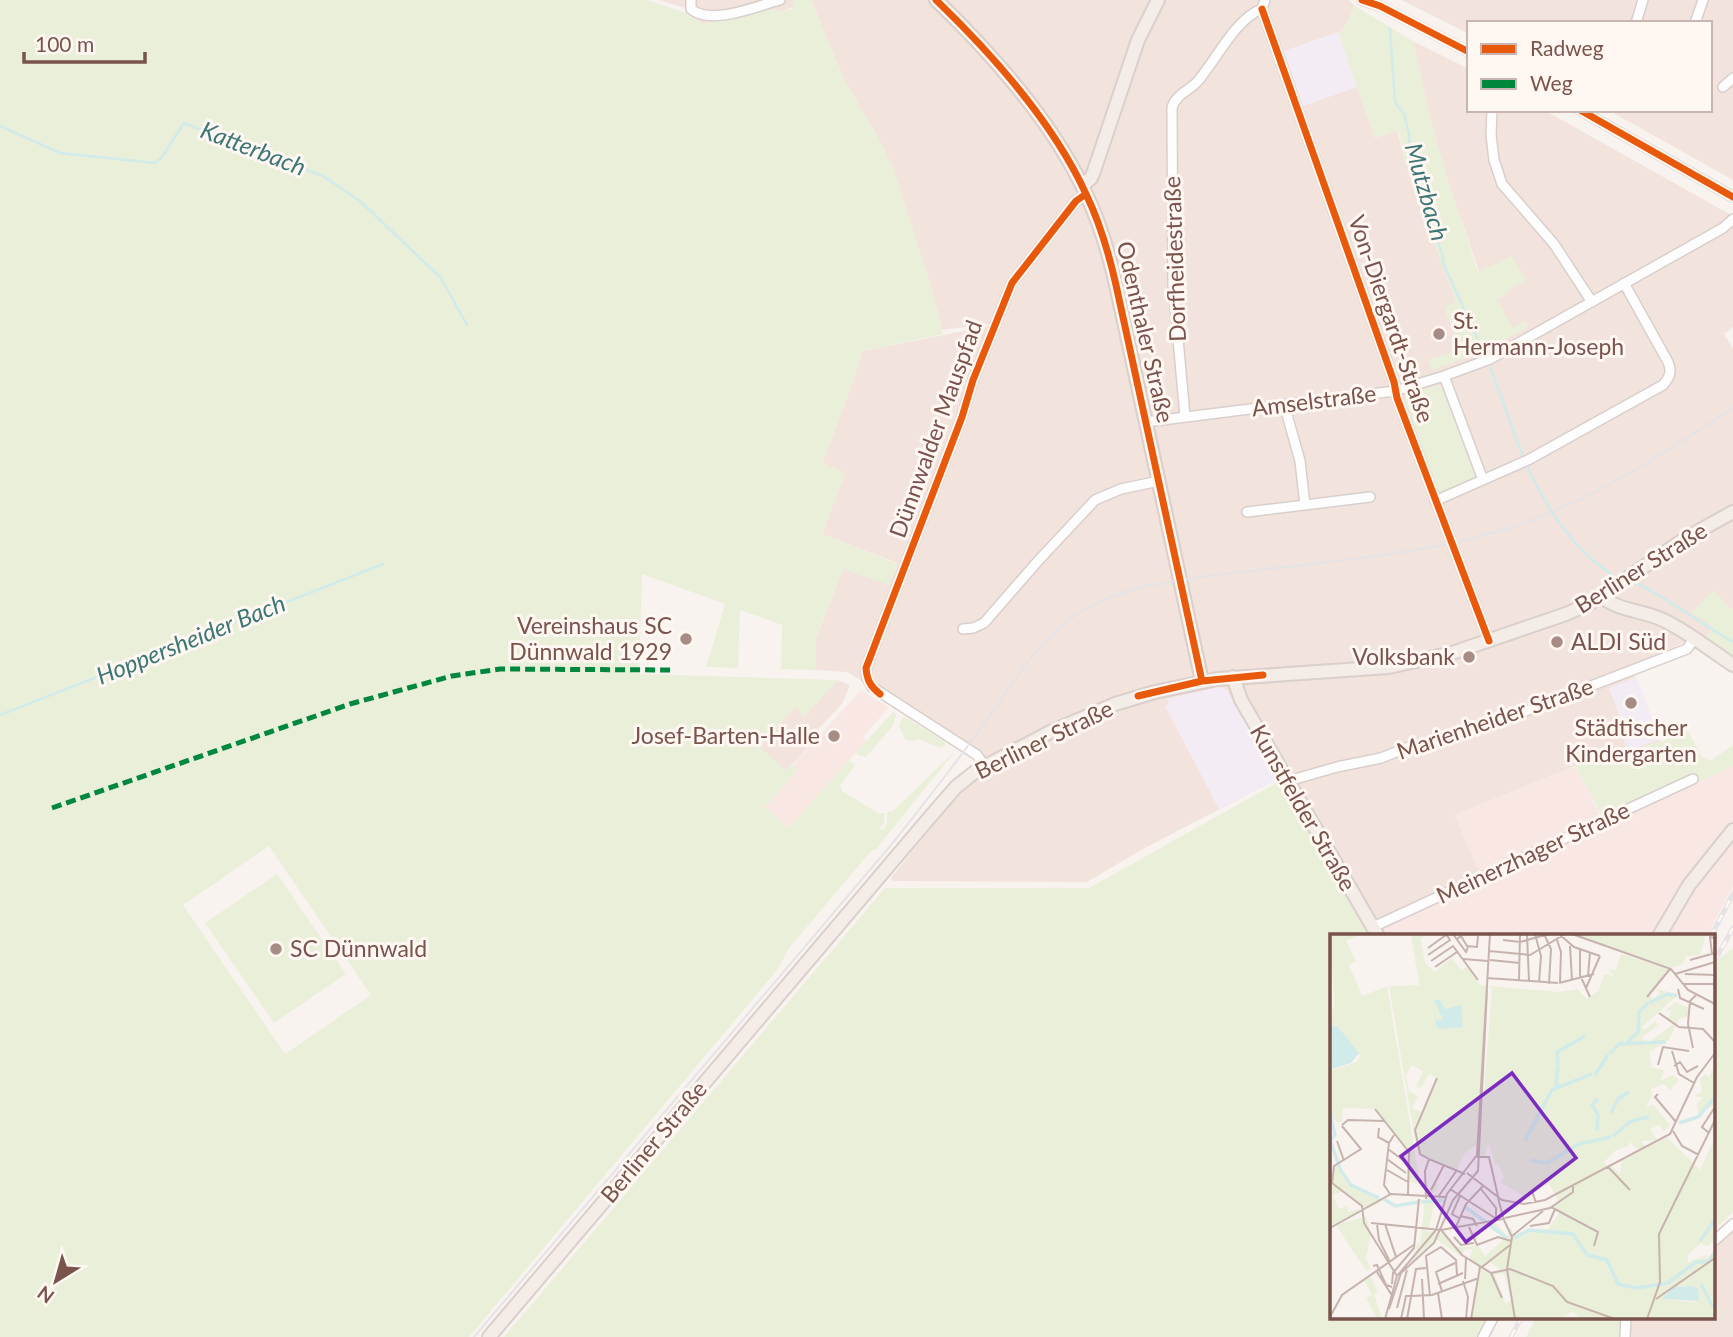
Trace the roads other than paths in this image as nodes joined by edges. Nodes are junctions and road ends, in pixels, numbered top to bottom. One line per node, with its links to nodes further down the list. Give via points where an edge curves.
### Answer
1 (691, 0): 2 (street, via 695,13 716,17)
2 (780, 0)
3 (936, 0): 16 (main road, Odenthaler Straße, via 1028,102)
4 (1158, 0): 16 (main road, Dünnwalder Mauspfad, via 1138,40)
5 (1362, 0): 11 (street)
6 (1643, 0): 9 (street)
7 (1703, 0): 10 (street)
8 (1263, 4): 22 (street, Von-Diergardt-Straße); 24 (street, Dorfheidestraße, via 1249,13 1172,108 1173,284)
9 (1637, 21)
10 (1696, 21)
11 (1467, 51)
12 (1733, 78): 13 (street)
13 (1723, 87)
14 (1492, 112): 20 (street, via 1494,160 1502,184 1554,244)
15 (1595, 114): 17 (street)
16 (1084, 190): 25 (main road, Odenthaler Straße, via 1109,254); 40 (street, Dünnwalder Mauspfad, via 1012,283 866,668 867,678 880,694 977,755)
17 (1733, 197)
18 (1733, 219): 19 (street, Amselstraße)
19 (1624, 283): 20 (street, Amselstraße); 26 (street, via 1668,362 1668,380)
20 (1592, 302): 21 (street, Amselstraße, via 1487,360)
21 (1444, 376): 22 (street, Amselstraße); 26 (street, Von-Diergardt-Straße)
22 (1395, 391): 23 (street, Amselstraße); 29 (street, Von-Diergardt-Straße)
23 (1284, 404): 24 (street, Amselstraße); 30 (street, via 1300,461)
24 (1185, 416): 25 (street, Amselstraße)
25 (1146, 422): 27 (main road, Odenthaler Straße)
26 (1483, 480): 29 (street)
27 (1159, 481): 34 (street, via 1096,500 984,623); 39 (main road, Odenthaler Straße)
28 (1370, 497): 30 (street)
29 (1435, 501): 36 (street, Von-Diergardt-Straße)
30 (1305, 505): 31 (street)
31 (1247, 512)
32 (1733, 512): 33 (main road, Berliner Straße)
33 (1601, 596): 35 (main road, via 1612,605 1664,620); 36 (main road, Berliner Straße, via 1566,614)
34 (964, 629)
35 (1694, 639): 37 (main road); 42 (street, Marienheider Straße, via 1687,649 1515,716)
36 (1489, 641): 38 (main road, Berliner Straße, via 1399,665)
37 (1733, 665)
38 (1233, 677): 39 (main road, Berliner Straße); 42 (main road, Kunstfelder Straße, via 1241,700)
39 (1202, 681): 40 (main road, Berliner Straße, via 1115,704)
40 (984, 765): 49 (main road, Berliner Straße, via 930,817)
41 (1693, 779): 44 (street, Meinerzhager Straße)
42 (1288, 782): 44 (main road, Kunstfelder Straße)
43 (1733, 830): 45 (main road, via 1689,885)
44 (1376, 931)
45 (1660, 934)
46 (1732, 1228): 47 (street)
47 (1716, 1240)
48 (1492, 1320): 50 (street)
49 (489, 1337)
50 (1483, 1337)

